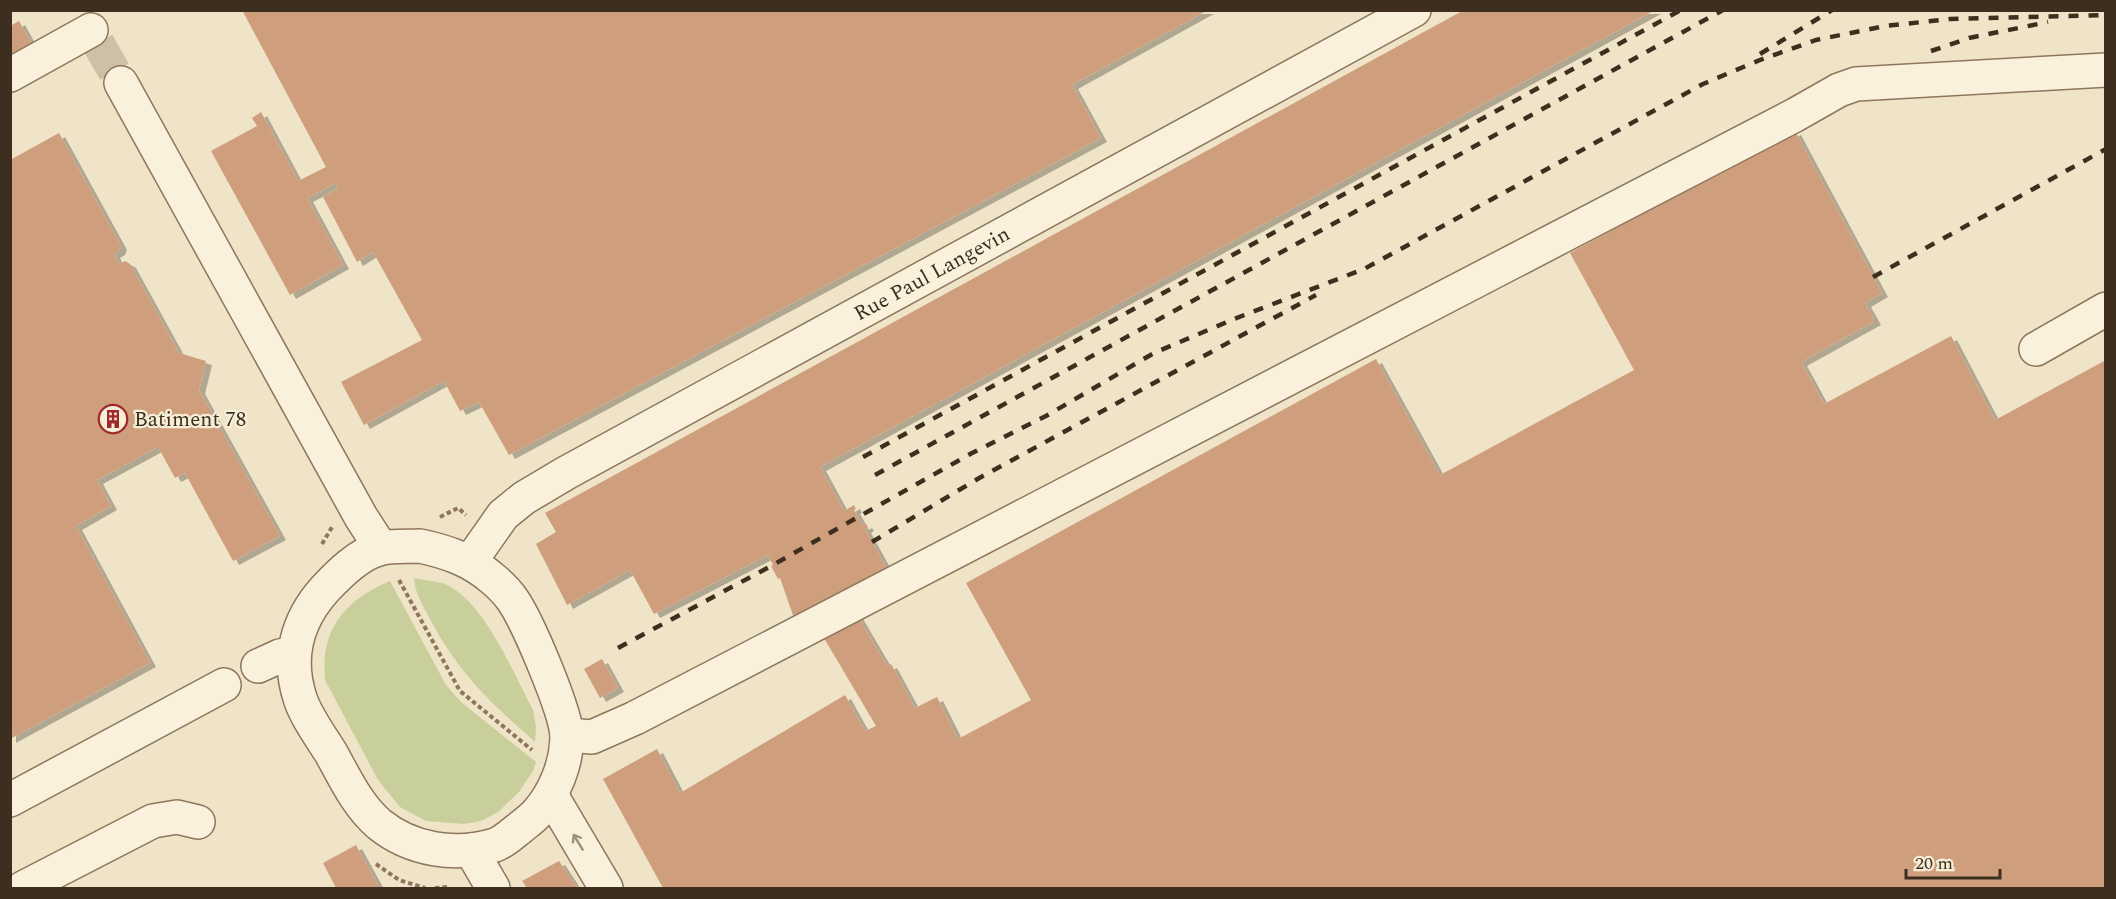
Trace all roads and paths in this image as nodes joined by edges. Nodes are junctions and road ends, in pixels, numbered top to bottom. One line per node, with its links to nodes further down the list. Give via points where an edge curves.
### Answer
1 (1414, 10): 10 (lane, Rue Paul Langevin, via 566,473 503,515)
2 (90, 28): 4 (lane)
3 (2106, 70): 16 (lane, via 1856,84 1839,90 635,718 592,737)
4 (10, 75)
5 (121, 83): 8 (lane)
6 (2106, 309): 7 (lane)
7 (2036, 349)
8 (361, 517): 11 (lane); 12 (path, via 338,521)
9 (437, 519): 10 (path, via 458,507)
10 (478, 549): 11 (lane, via 448,552 420,546); 16 (lane, via 494,580 521,616 558,700)
11 (376, 550): 13 (lane, via 336,576 318,597 298,630); 17 (path, via 402,583 459,691 539,755)
12 (319, 551)
13 (294, 653): 14 (lane); 20 (lane, via 300,699 357,800 378,823 416,845 444,851)
14 (258, 666)
15 (225, 685): 18 (lane)
16 (567, 735): 17 (lane)
17 (556, 782): 20 (lane, via 536,815 497,844); 27 (lane, one-way to 17)
18 (10, 800)
19 (198, 822): 22 (lane, via 177,817 153,821)
20 (471, 850): 26 (lane)
21 (370, 860): 23 (path, via 399,880)
22 (23, 888)
23 (425, 888)
24 (435, 888): 25 (path)
25 (449, 888)
26 (493, 888)
27 (606, 888)

